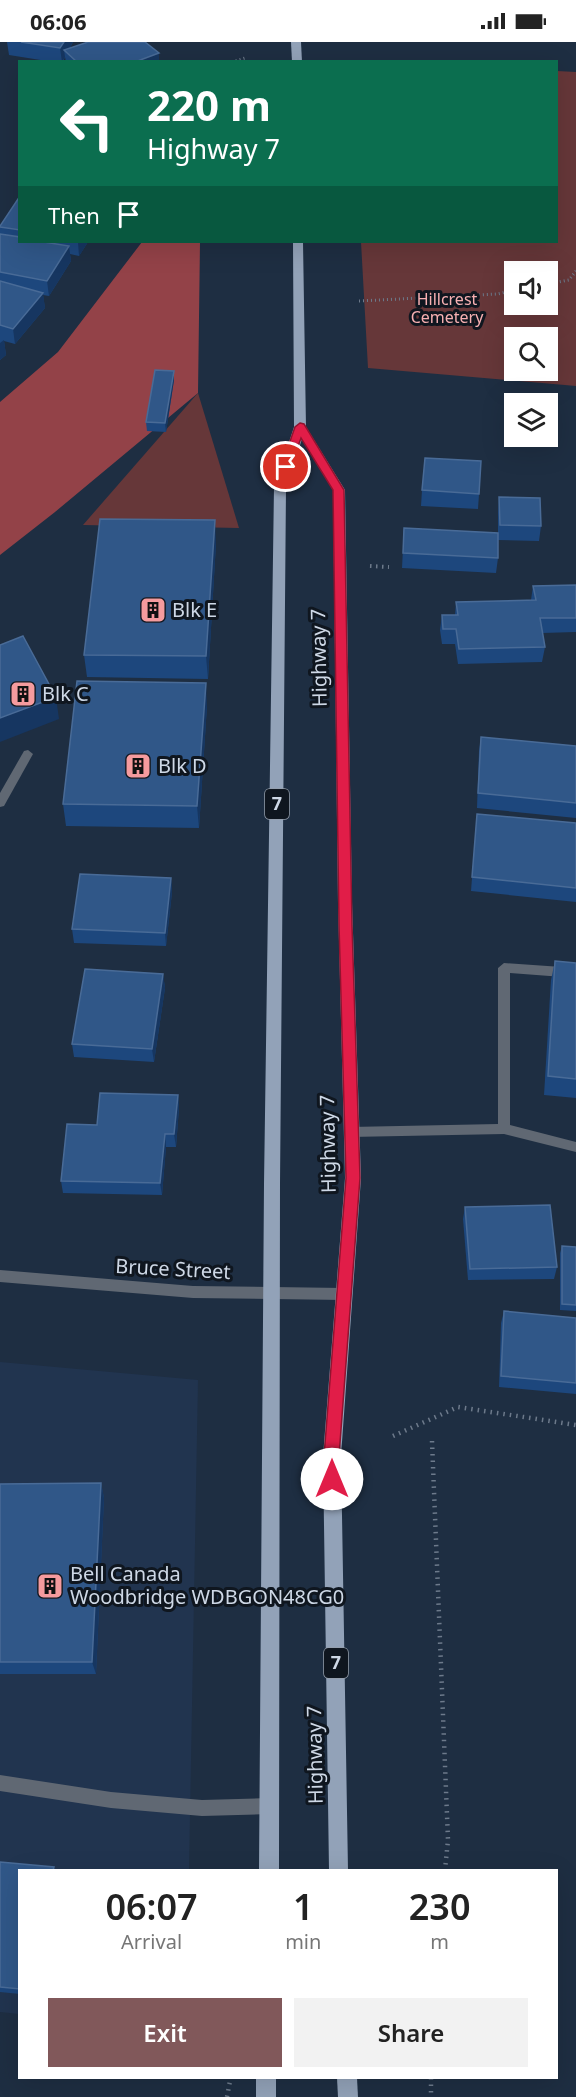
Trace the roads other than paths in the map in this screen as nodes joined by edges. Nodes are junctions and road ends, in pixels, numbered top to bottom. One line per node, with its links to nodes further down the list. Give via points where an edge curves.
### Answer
1 (296, 42): 2 (main road)
2 (297, 60)
3 (298, 243): 4 (main road, Highway 7 / 7)
4 (300, 427): 9 (main road, Highway 7 / 7, via 339,490); 12 (main road, Highway 7 / 7, via 280,487)
5 (28, 754): 6 (street)
6 (0, 803)
7 (576, 973): 8 (street, via 504,968)
8 (504, 1129): 9 (street); 10 (street)
9 (350, 1132): 13 (main road, Highway 7 / 7, via 353,1178)
10 (576, 1147)
11 (0, 1276): 12 (street, Bruce Street, via 193,1292)
12 (272, 1293): 13 (street, Bruce Street); 15 (main road, Highway 7 / 7)
13 (344, 1294): 17 (main road, Highway 7 / 7, via 332,1456)
14 (0, 1783): 15 (street, via 111,1800 202,1808)
15 (269, 1806): 16 (main road, Highway 7 / 7)
16 (268, 1869)
17 (339, 1869)
18 (266, 2079): 20 (main road)
19 (347, 2079): 21 (main road)
20 (266, 2097)
21 (348, 2097)

